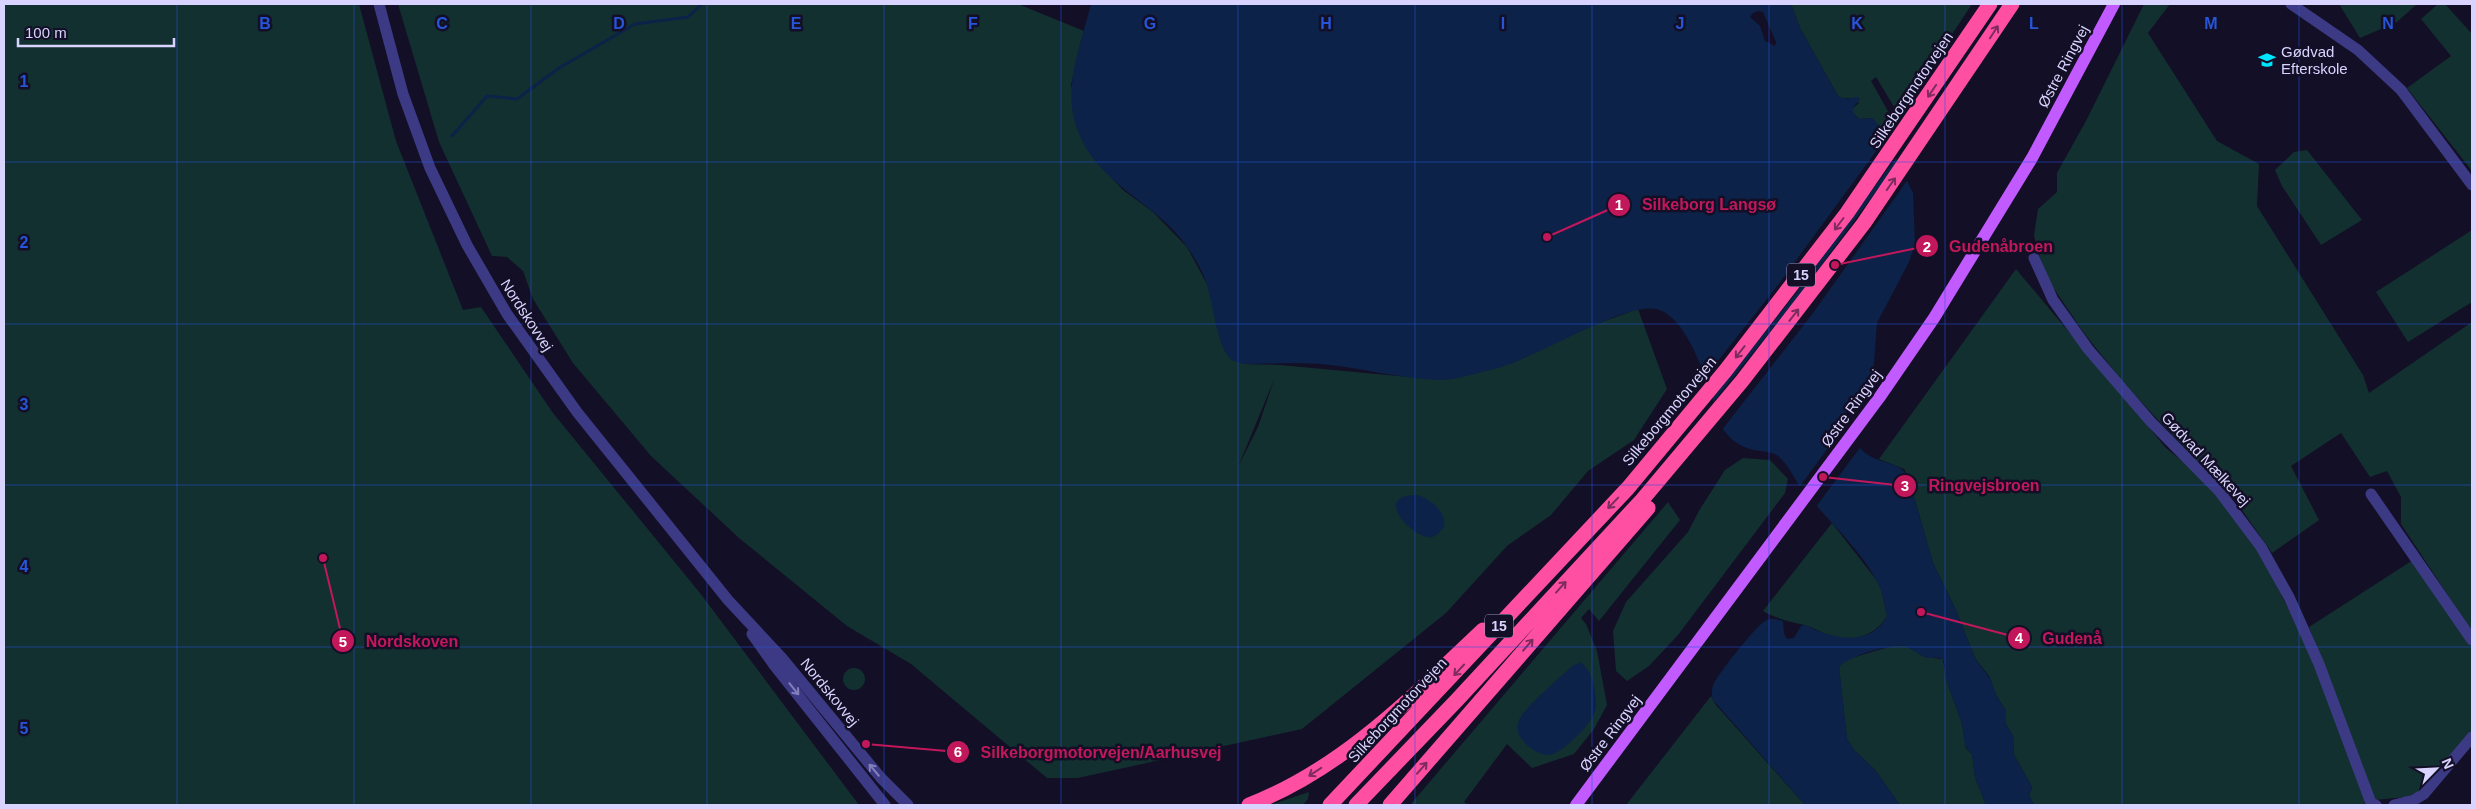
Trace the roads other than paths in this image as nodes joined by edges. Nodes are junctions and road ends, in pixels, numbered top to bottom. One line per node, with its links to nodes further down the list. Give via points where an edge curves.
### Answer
1 (378, 4): 11 (street, Nordskovvej, via 419,140 446,204 486,278 524,340 568,400)
2 (1990, 4): 10 (highway, Silkeborgmotorvejen / 15, one-way to 10, via 1847,213 1788,292 1628,488)
3 (2012, 4): 9 (highway, 15, one-way to 3, via 1677,473 1742,381 1864,223)
4 (2114, 4): 20 (main road, Østre Ringvej, via 2032,158 1934,318 1879,398)
5 (2291, 4): 6 (street, via 2358,50 2401,90)
6 (2472, 185)
7 (2034, 258): 21 (street, Gødvad Mælkevej, via 2053,300 2083,342 2151,422 2219,491 2261,547 2313,649 2371,803)
8 (2370, 494): 12 (street)
9 (1646, 503): 18 (highway, 15, one-way to 9); 19 (highway, one-way to 9)
10 (1598, 518): 16 (highway, one-way to 16, via 1402,708 1357,746 1307,778); 17 (highway, Silkeborgmotorvejen / 15, one-way to 17)
11 (728, 600): 14 (street, Nordskovvej, one-way to 14, via 774,665); 15 (street, Nordskovvej, one-way to 11)
12 (2472, 640)
13 (2472, 736): 22 (street, via 2424,794)
14 (885, 805)
15 (908, 805)
16 (1249, 805)
17 (1330, 805)
18 (1356, 805)
19 (1390, 805)
20 (1576, 805)
21 (2376, 805)
22 (2394, 805)

